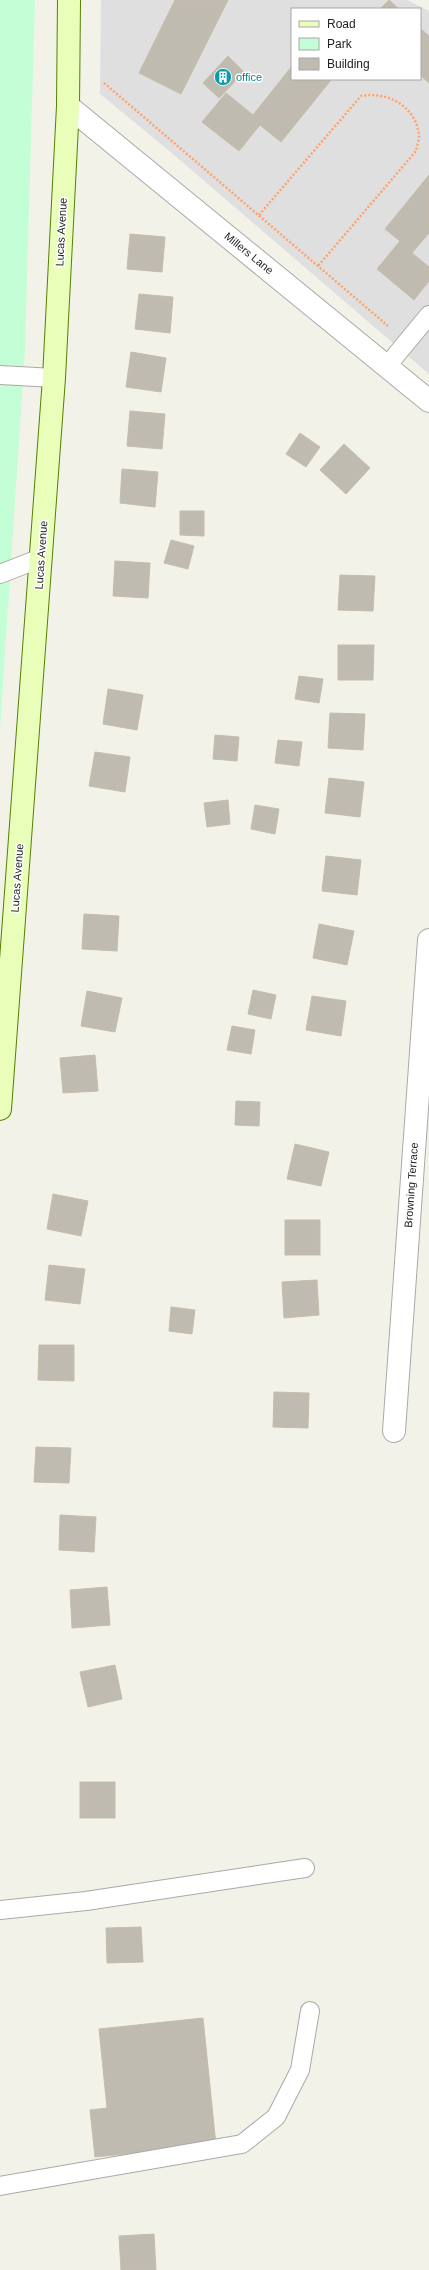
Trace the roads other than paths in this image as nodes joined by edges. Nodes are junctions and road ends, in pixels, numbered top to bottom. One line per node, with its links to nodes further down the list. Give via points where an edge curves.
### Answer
1 (70, 0): 2 (street, Lucas Avenue)
2 (68, 106): 4 (street, Millers Lane); 6 (street, Lucas Avenue)
3 (429, 315): 4 (lane)
4 (387, 366): 7 (street, Millers Lane)
5 (0, 375): 6 (lane)
6 (54, 378): 8 (street, Lucas Avenue)
7 (429, 401)
8 (40, 558): 9 (lane); 11 (street, Lucas Avenue)
9 (0, 574)
10 (429, 940): 12 (street, Browning Terrace)
11 (0, 1109)
12 (394, 1431)
13 (305, 1868): 14 (lane, via 86,1901)
14 (0, 1910)
15 (310, 2011): 16 (lane, via 300,2070 290,2090 276,2117 242,2144)
16 (0, 2186)

